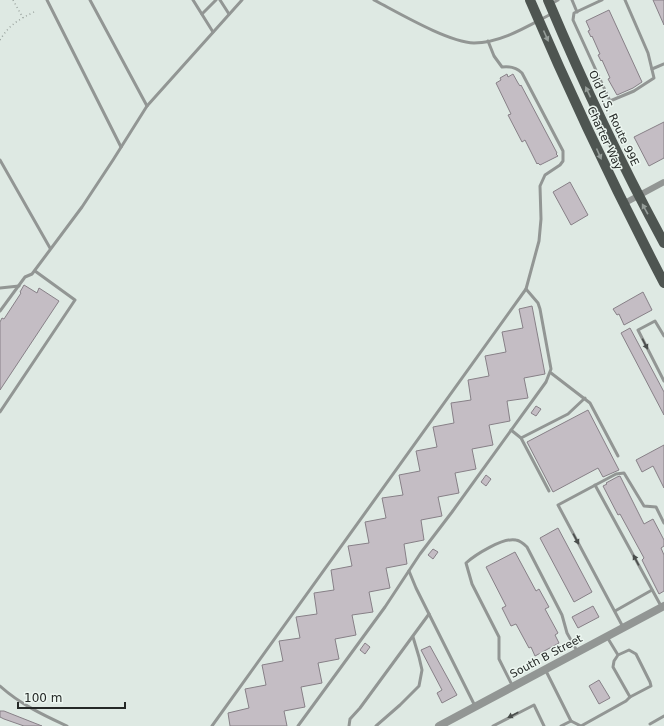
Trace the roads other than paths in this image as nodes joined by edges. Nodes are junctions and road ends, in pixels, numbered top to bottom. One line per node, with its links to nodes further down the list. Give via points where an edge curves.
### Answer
1 (47, 0): 22 (lane)
2 (90, 0): 21 (lane)
3 (193, 0): 14 (lane)
4 (216, 0): 14 (lane)
5 (220, 0): 15 (lane)
6 (242, 0): 15 (lane)
7 (374, 0): 18 (lane, via 446,36 466,42)
8 (530, 0): 16 (main road, Charter Way)
9 (572, 0): 13 (lane)
10 (602, 0): 13 (lane)
11 (625, 0): 20 (lane, via 648,53)
12 (552, 3): 16 (lane); 25 (main road, Old U.S. Route 99E, one-way to 12, via 608,134)
13 (577, 12): 20 (lane, via 574,13 573,20 610,102 654,78)
14 (202, 14): 17 (lane)
15 (229, 14): 17 (lane)
16 (539, 20): 18 (lane); 26 (main road, Charter Way, one-way to 26)
17 (213, 32): 21 (lane)
18 (488, 41): 33 (lane, via 502,67 516,68 522,73 563,151 560,165 545,175 540,186 539,241)
19 (664, 64): 20 (lane)
20 (652, 69)
21 (148, 106): 22 (lane)
22 (121, 147): 28 (lane, via 82,208)
23 (0, 160): 28 (lane)
24 (664, 182): 25 (street)
25 (638, 196): 26 (street); 27 (main road, Old U.S. Route 99E, one-way to 25)
26 (623, 204): 30 (main road, Charter Way)
27 (664, 243)
28 (50, 248): 29 (lane)
29 (35, 270): 31 (lane, via 25,277); 39 (lane, via 75,300)
30 (664, 283)
31 (19, 286): 32 (lane); 34 (lane)
32 (0, 288)
33 (526, 289): 36 (lane, via 540,306); 66 (lane)
34 (0, 311)
35 (664, 336): 37 (lane, one-way to 37, via 655,320 638,330)
36 (550, 373): 38 (lane); 40 (lane)
37 (664, 381)
38 (585, 398): 41 (lane, via 568,414); 42 (lane, via 593,406)
39 (0, 412)
40 (511, 430): 41 (lane); 46 (lane)
41 (521, 438): 44 (lane)
42 (618, 456)
43 (595, 485): 45 (lane, via 616,474 624,473 644,506 656,507); 47 (lane, one-way to 43); 49 (lane, one-way to 49, via 558,505)
44 (548, 491)
45 (664, 523)
46 (409, 572): 50 (lane); 67 (lane)
47 (652, 590): 48 (lane); 49 (lane)
48 (663, 607): 51 (street, South B Street)
49 (615, 611): 51 (lane)
50 (429, 614): 52 (lane); 60 (lane)
51 (624, 628): 53 (street, South B Street)
52 (413, 637): 68 (lane, via 350,719); 69 (lane, via 422,670 419,686)
53 (607, 637): 54 (street, South B Street); 55 (lane)
54 (578, 652): 56 (street, South B Street); 58 (lane, via 527,547 520,541 505,541 474,556 466,564 472,584 499,637 499,659)
55 (618, 656): 59 (lane, via 613,666); 59 (lane, via 629,650 636,654 650,682 651,686)
56 (545, 670): 58 (street, South B Street); 62 (lane)
57 (0, 686): 65 (lane, via 24,705)
58 (513, 687): 60 (street, South B Street)
59 (630, 697): 62 (lane, via 626,702 581,726)
60 (476, 706): 70 (street, South B Street)
61 (664, 716): 63 (lane)
62 (571, 720): 64 (lane)
63 (650, 724)
64 (566, 725): 73 (lane)
65 (67, 726)
66 (212, 726)
67 (298, 726)
68 (349, 726)
69 (376, 726)
70 (439, 726)
71 (493, 726): 72 (lane, one-way to 71, via 534,705)
72 (544, 726)
73 (561, 726)

